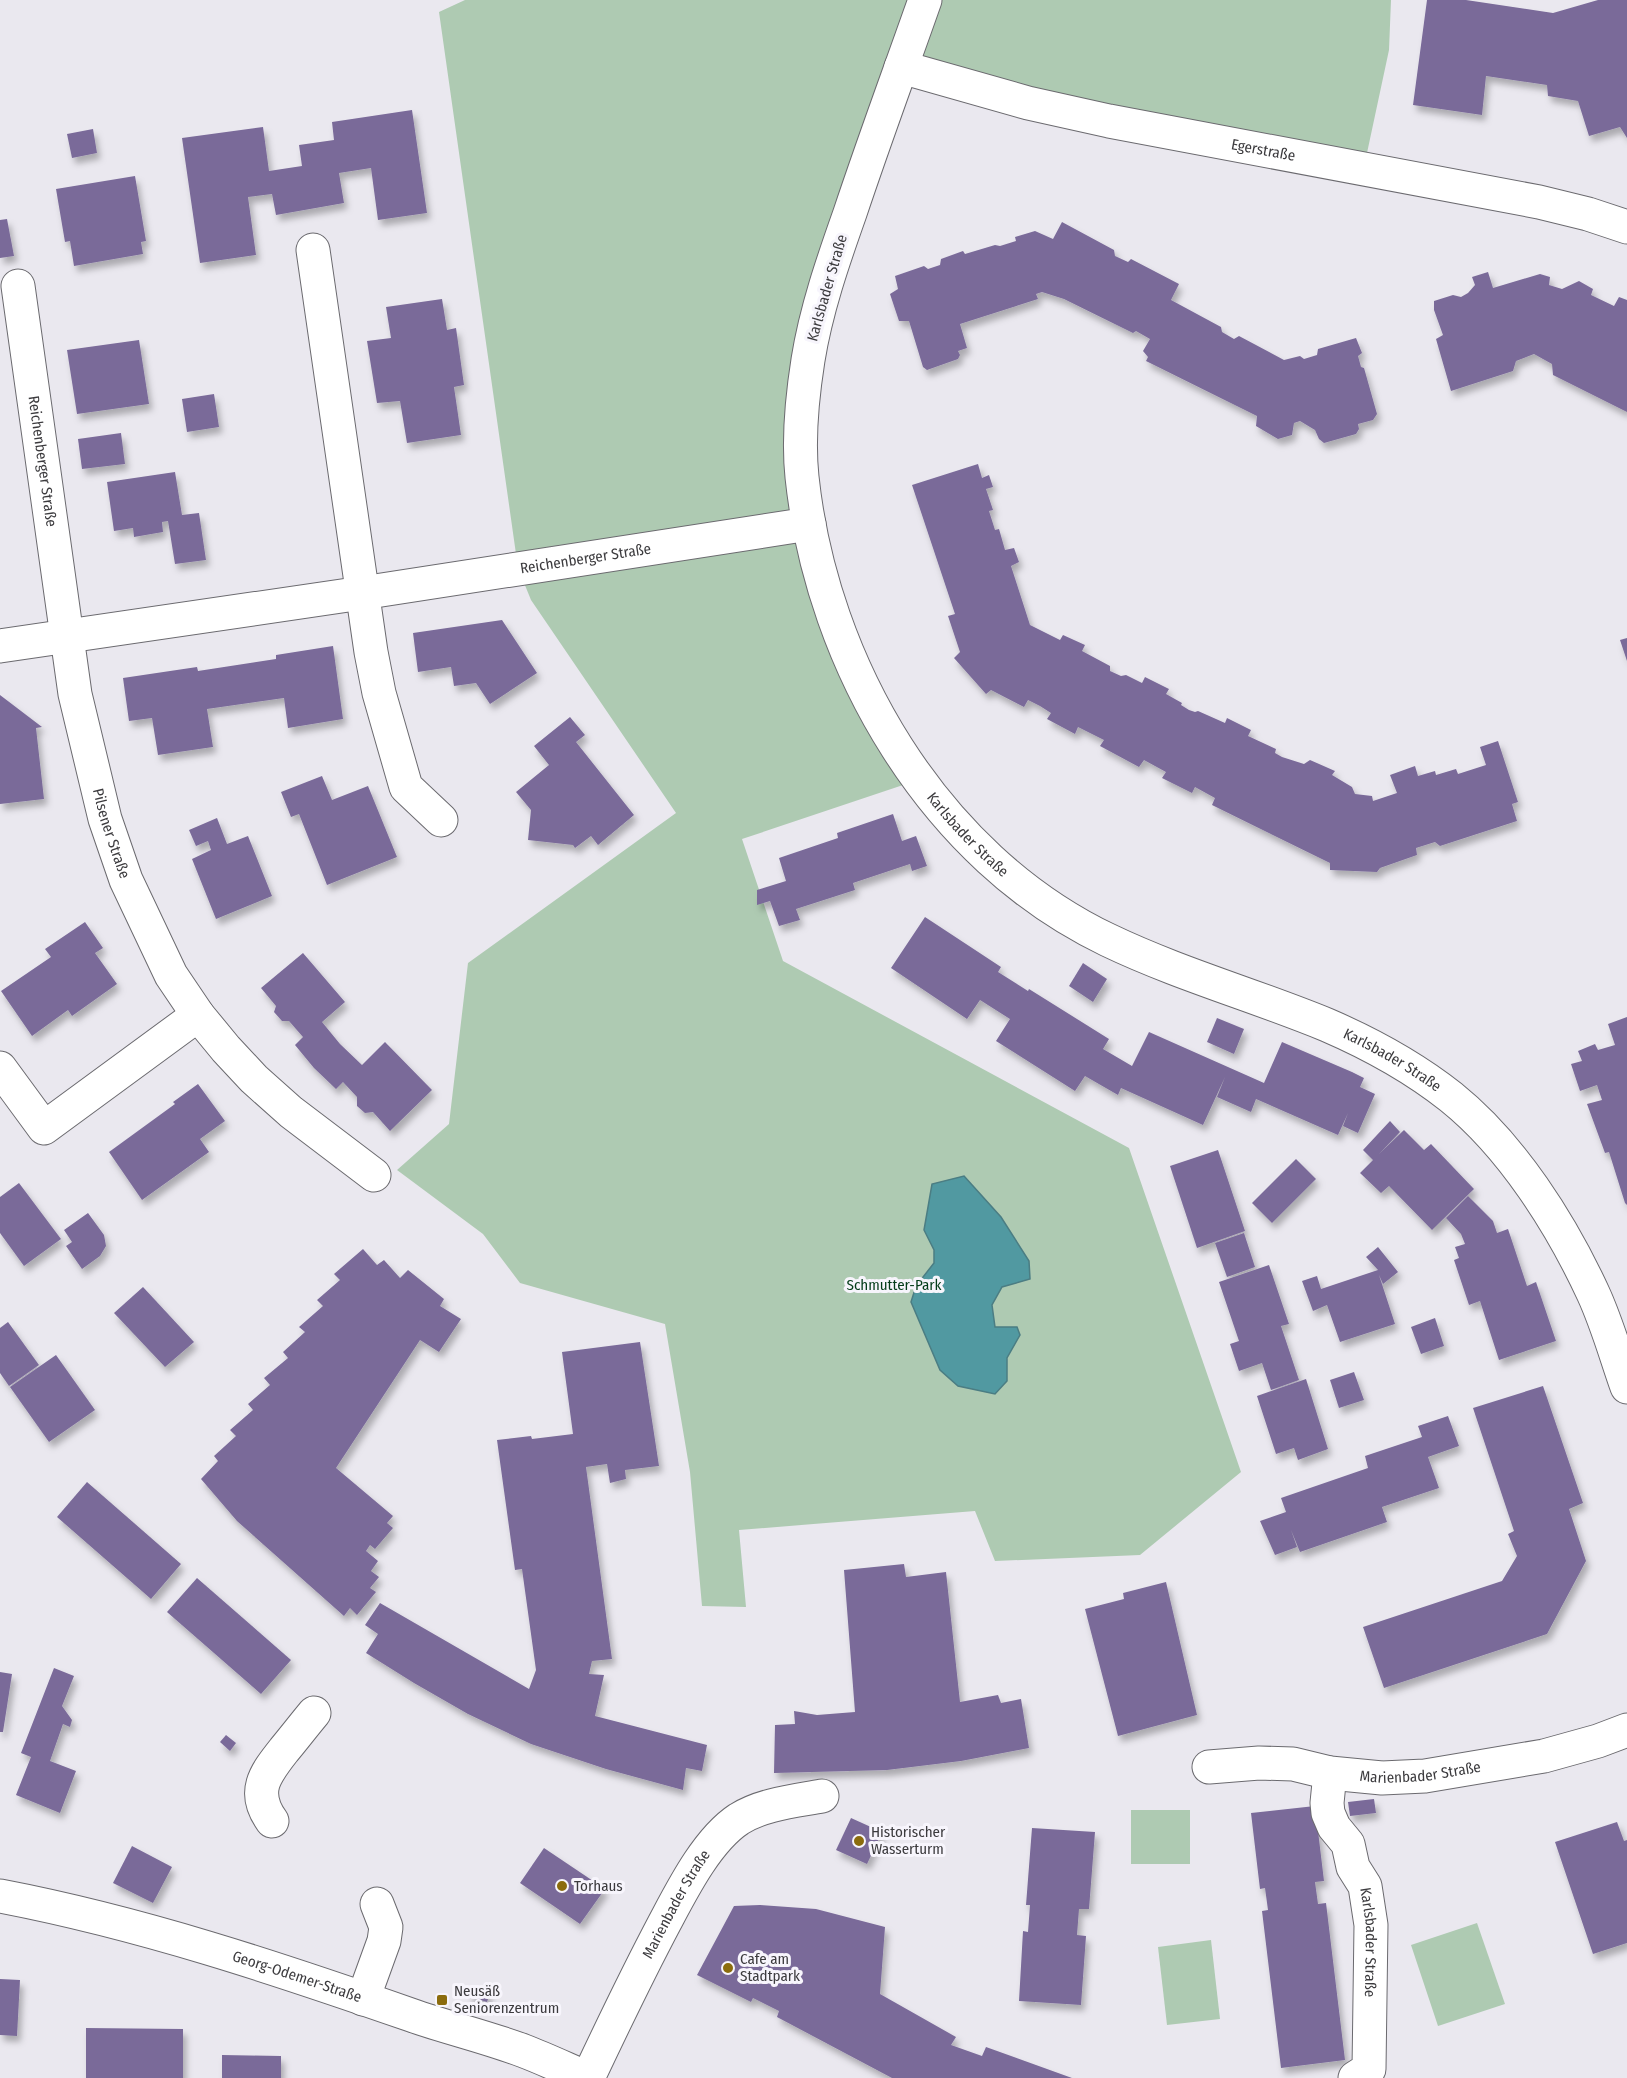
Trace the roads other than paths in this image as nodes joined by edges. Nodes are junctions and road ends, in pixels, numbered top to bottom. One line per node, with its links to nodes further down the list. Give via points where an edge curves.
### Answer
1 (925, 0): 2 (street, Karlsbader Straße)
2 (902, 67): 3 (street, Egerstraße, via 1052,108 1539,202); 6 (street, Karlsbader Straße, via 816,318 803,399 802,477)
3 (1627, 227)
4 (314, 250): 7 (street)
5 (18, 286): 8 (street, Reichenberger Straße)
6 (809, 524): 7 (street, Reichenberger Straße); 14 (street, Karlsbader Straße, via 830,604 860,681 918,780 968,838 1007,874 1063,916 1105,939 1369,1044 1454,1099 1521,1171 1548,1210 1595,1297)
7 (362, 593): 8 (street, Reichenberger Straße); 10 (street, via 379,693 406,787)
8 (66, 637): 9 (street, Reichenberger Straße); 11 (street, Pilsener Straße, via 89,756 126,880 171,975)
9 (0, 646)
10 (441, 820)
11 (198, 1015): 12 (street, via 44,1128); 13 (street, Pilsener Straße, via 254,1079)
12 (0, 1068)
13 (374, 1175)
14 (1627, 1387)
15 (314, 1713): 20 (street, via 269,1769 262,1785 261,1797)
16 (1627, 1730): 18 (street, Marienbader Straße, via 1544,1756 1425,1776 1382,1778)
17 (1209, 1767): 18 (street, Marienbader Straße, via 1258,1762 1293,1764)
18 (1330, 1773): 25 (street, Karlsbader Straße, via 1328,1814 1348,1844 1353,1868 1365,1886 1371,1925 1369,2069)
19 (822, 1796): 24 (street, Marienbader Straße, via 777,1805 739,1819 711,1846 641,1967)
20 (272, 1821)
21 (0, 1896): 23 (street, Georg-Odemer-Straße, via 157,1932)
22 (378, 1904): 23 (street, via 386,1927 384,1941)
23 (363, 1999): 24 (street, Georg-Odemer-Straße, via 524,2050)
24 (587, 2078)
25 (1355, 2078)

